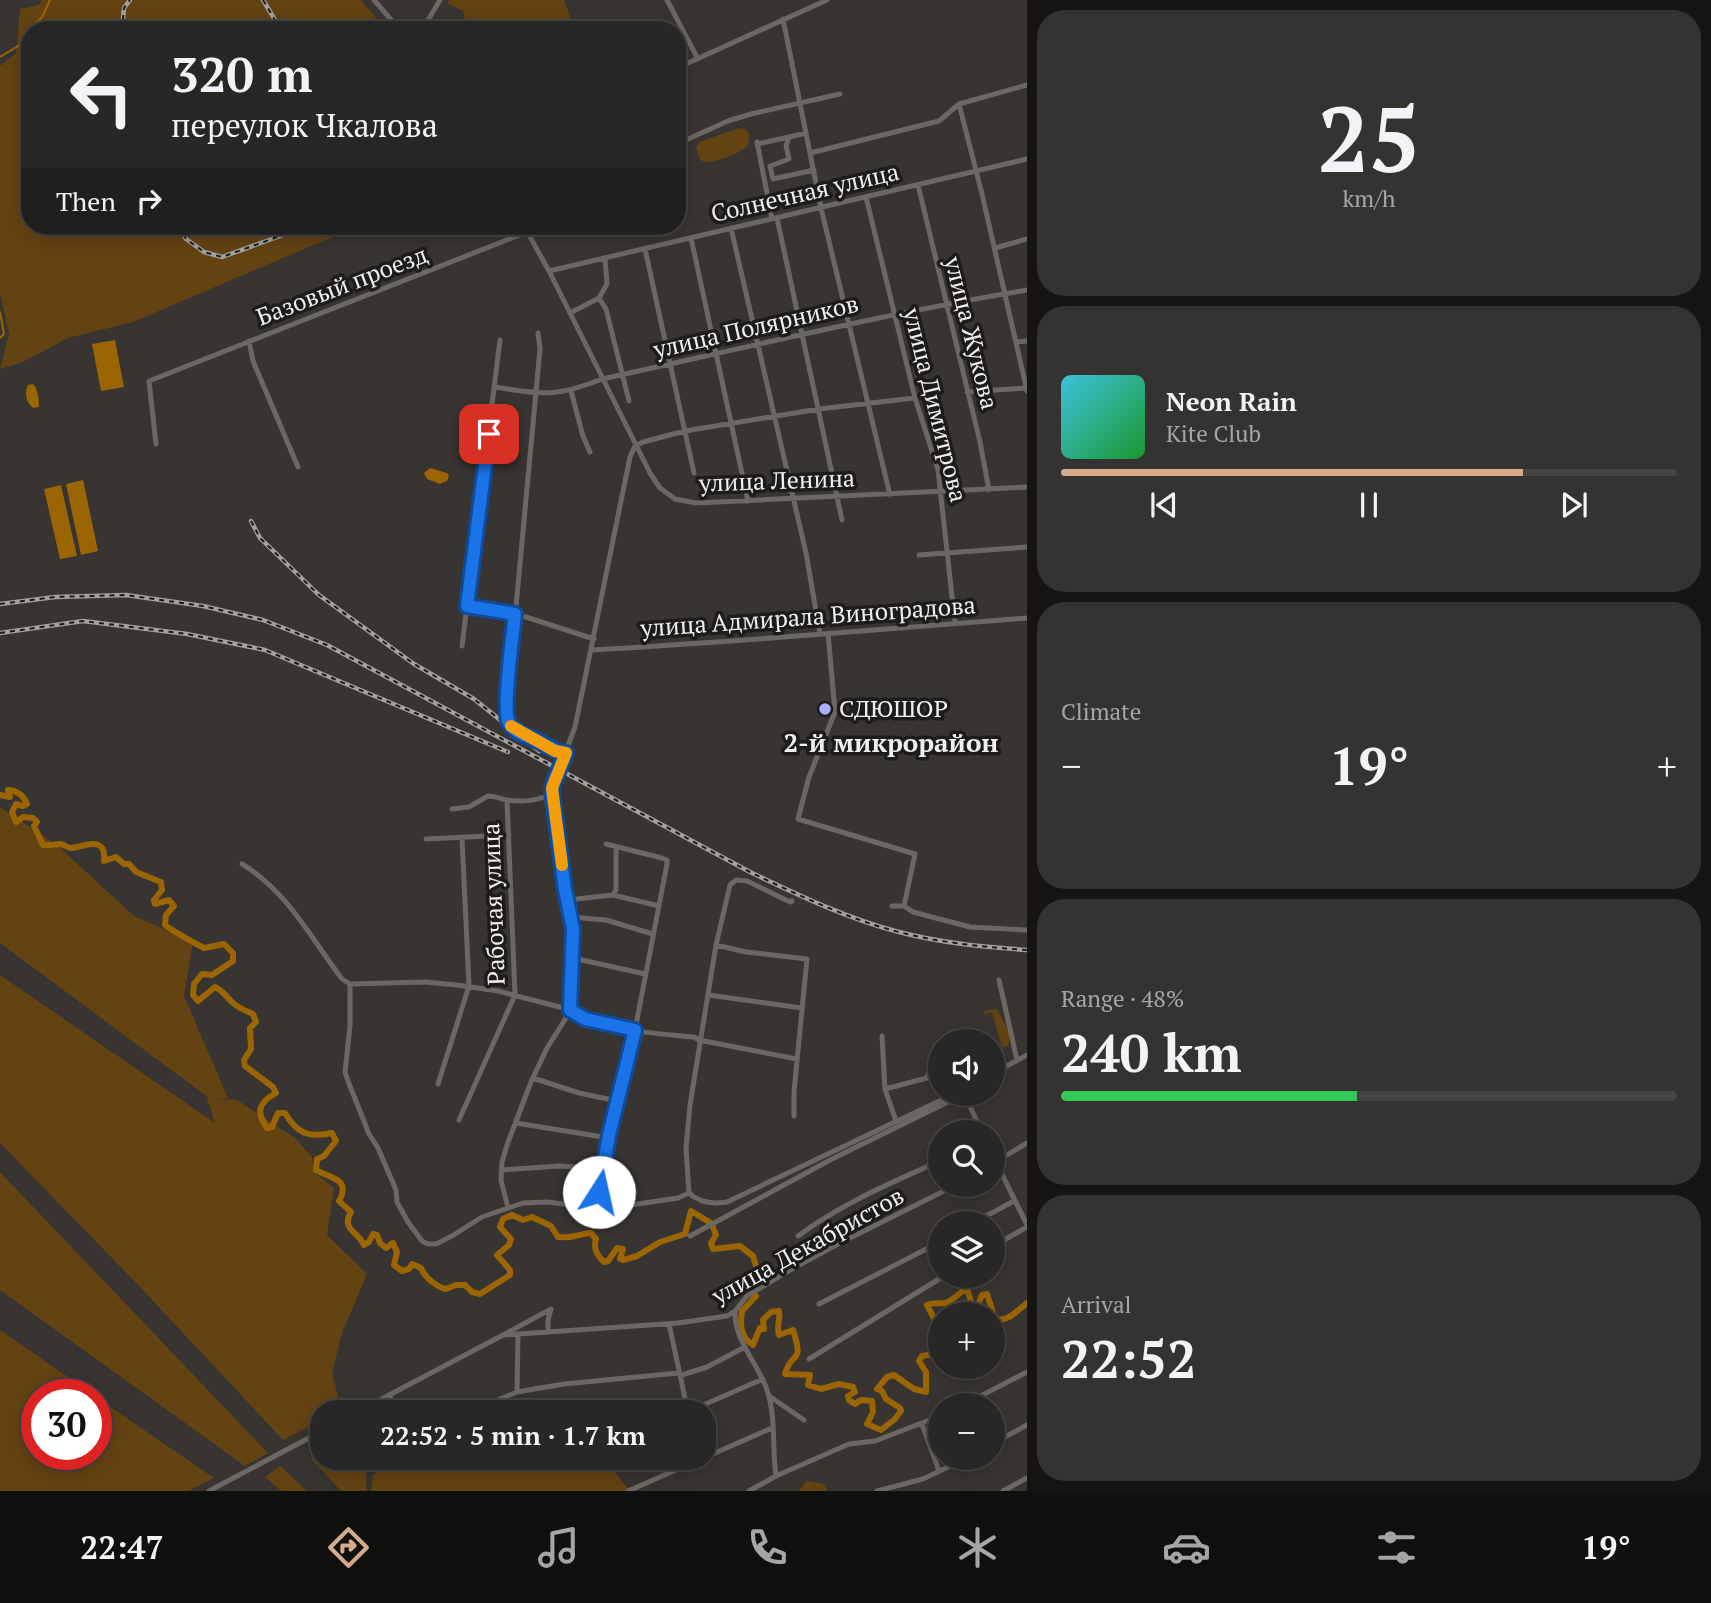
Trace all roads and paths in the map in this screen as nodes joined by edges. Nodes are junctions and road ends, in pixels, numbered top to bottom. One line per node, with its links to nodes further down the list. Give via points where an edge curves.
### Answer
1 (374, 0): 6 (street)
2 (440, 0): 7 (street)
3 (667, 0): 8 (street)
4 (827, 0): 5 (street)
5 (783, 19): 10 (street); 14 (street)
6 (392, 21)
7 (427, 21)
8 (678, 21)
9 (686, 36): 10 (street)
10 (698, 59): 11 (street)
11 (686, 64)
12 (1027, 85): 15 (street)
13 (840, 94): 14 (street)
14 (801, 104): 16 (street); 18 (street, via 728,121)
15 (959, 104): 19 (street, via 939,121); 22 (street)
16 (806, 133): 17 (street); 19 (street)
17 (789, 137): 21 (street, via 789,159 770,166 773,179); 26 (street, via 757,143)
18 (686, 140)
19 (810, 153): 21 (street)
20 (1027, 159): 22 (street, Солнечная улица)
21 (814, 170): 25 (street)
22 (976, 172): 23 (street, Солнечная улица); 32 (street)
23 (918, 185): 24 (street, Солнечная улица); 39 (street, улица Жукова)
24 (866, 197): 25 (street, Солнечная улица); 41 (street, улица Димитрова)
25 (821, 208): 26 (street, Солнечная улица); 42 (street)
26 (775, 219): 27 (street, Солнечная улица); 44 (street)
27 (731, 228): 30 (street, Солнечная улица); 49 (street)
28 (510, 235): 46 (street, Базовый проезд)
29 (529, 235): 35 (street, улица Ленина)
30 (691, 238): 33 (street, Солнечная улица); 50 (street)
31 (1027, 239): 32 (street)
32 (995, 248): 37 (street)
33 (645, 249): 34 (street, Солнечная улица); 51 (street)
34 (605, 259): 35 (street, Солнечная улица); 38 (street, via 607,285)
35 (550, 271): 40 (street, улица Ленина)
36 (1027, 290): 37 (street, улица Полярников)
37 (1004, 294): 39 (street, улица Полярников); 48 (street)
38 (599, 298): 40 (street); 52 (street)
39 (946, 304): 41 (street, улица Полярников); 57 (street, улица Жукова)
40 (570, 313): 53 (street, улица Ленина)
41 (894, 314): 42 (street, улица Полярников); 59 (street, улица Димитрова)
42 (849, 323): 44 (street, улица Полярников); 61 (street)
43 (538, 333): 58 (street)
44 (802, 334): 49 (street, улица Полярников); 62 (street)
45 (500, 340): 54 (street)
46 (249, 341): 66 (street, Базовый проезд, via 149,381); 69 (street, Базовый проезд, via 253,361)
47 (1027, 341): 48 (street)
48 (1016, 342): 55 (street)
49 (758, 344): 50 (street, улица Полярников); 63 (street)
50 (716, 354): 51 (street, улица Полярников); 64 (street)
51 (671, 364): 52 (street, улица Полярников); 65 (street)
52 (623, 375): 53 (street, улица Полярников); 60 (street)
53 (602, 379): 56 (street, улица Полярников); 67 (street, улица Ленина)
54 (495, 387): 58 (street, улица Полярников); 82 (street)
55 (1026, 389): 57 (street)
56 (572, 391): 58 (street, улица Полярников); 68 (street)
57 (967, 392): 72 (street, улица Жукова)
58 (536, 394): 83 (street)
59 (915, 398): 61 (street); 73 (street, улица Димитрова)
60 (629, 401)
61 (868, 403): 62 (street); 74 (street)
62 (818, 409): 63 (street); 75 (street)
63 (774, 416): 64 (street); 76 (street)
64 (732, 423): 65 (street); 77 (street)
65 (685, 431): 67 (street); 70 (street)
66 (156, 444)
67 (635, 446): 77 (street, улица Ленина, via 660,488 675,499); 88 (street, via 621,494)
68 (590, 453)
69 (298, 467)
70 (694, 473)
71 (1027, 487): 72 (street, улица Ленина)
72 (989, 489): 73 (street, улица Ленина)
73 (941, 492): 74 (street, улица Ленина); 80 (street, улица Димитрова)
74 (890, 495): 75 (street, улица Ленина)
75 (836, 497): 76 (street, улица Ленина); 78 (street)
76 (793, 499): 77 (street, улица Ленина); 87 (street)
77 (748, 501)
78 (842, 520)
79 (1027, 547): 80 (street)
80 (949, 553): 81 (street); 85 (street, улица Димитрова)
81 (919, 555)
82 (467, 606): 83 (street); 89 (street)
83 (515, 614): 88 (street); 91 (street, via 507,720 527,737)
84 (1027, 618): 85 (street, улица Адмирала Виноградова)
85 (954, 623): 86 (street, улица Адмирала Виноградова)
86 (828, 633): 87 (street, улица Адмирала Виноградова); 106 (street, via 835,712 809,777 798,820 915,855)
87 (820, 634): 90 (street, улица Адмирала Виноградова)
88 (594, 639): 90 (street)
89 (462, 646)
90 (592, 650): 91 (street)
91 (566, 753): 92 (street)
92 (552, 792): 93 (street, via 543,798); 102 (street)
93 (507, 800): 94 (street, via 488,796 469,807); 95 (street, Рабочая улица)
94 (453, 808)
95 (509, 835): 96 (street); 117 (street, Рабочая улица)
96 (463, 838): 97 (street); 115 (street)
97 (426, 839)
98 (606, 845): 99 (street)
99 (616, 848): 101 (street); 104 (street, via 667,860)
100 (242, 864): 114 (street, via 267,880)
101 (613, 895): 102 (street); 104 (street)
102 (567, 900): 107 (street)
103 (792, 901): 110 (street, via 736,880 730,885)
104 (659, 906): 109 (street)
105 (892, 906): 106 (street)
106 (904, 906): 108 (street, via 970,927)
107 (571, 917): 109 (street, via 606,920); 111 (street)
108 (1027, 930)
109 (653, 934): 112 (street)
110 (716, 945): 116 (street); 118 (street, via 807,959)
111 (573, 958): 112 (street); 119 (street)
112 (645, 974): 120 (street)
113 (999, 981): 125 (street)
114 (350, 984): 115 (street); 148 (street, via 345,1072 408,1222 422,1241 436,1244 482,1217)
115 (468, 986): 117 (street); 129 (street)
116 (708, 995): 118 (street); 122 (street)
117 (515, 996): 119 (street); 135 (street, Рабочая улица)
118 (802, 1008): 124 (street)
119 (570, 1010): 120 (street, via 585,1019); 128 (street)
120 (635, 1030): 122 (street); 131 (street)
121 (882, 1035): 130 (street)
122 (699, 1040): 124 (street); 145 (street, via 686,1148)
123 (1027, 1055): 125 (street)
124 (797, 1059): 134 (street)
125 (1017, 1060): 126 (street)
126 (1005, 1067)
127 (928, 1075): 130 (street)
128 (533, 1078): 131 (street); 137 (street)
129 (438, 1084)
130 (885, 1089): 136 (street)
131 (617, 1101): 138 (street)
132 (929, 1106): 136 (street)
133 (940, 1106): 152 (street)
134 (794, 1116)
135 (459, 1120)
136 (896, 1121): 145 (street, via 727,1202 715,1204)
137 (516, 1123): 138 (street); 143 (street)
138 (609, 1138): 142 (street)
139 (1027, 1143): 140 (street)
140 (1005, 1156)
141 (928, 1166): 153 (street, via 863,1196)
142 (603, 1168): 143 (street); 149 (street)
143 (502, 1170): 148 (street)
144 (1005, 1184): 147 (street)
145 (690, 1193): 149 (street)
146 (932, 1197): 158 (street, улица Декабристов, via 755,1291)
147 (1014, 1201): 150 (street); 151 (street)
148 (508, 1208): 149 (street, via 534,1201)
149 (596, 1209)
150 (995, 1211)
151 (1027, 1226): 154 (street)
152 (690, 1236)
153 (798, 1236)
154 (1005, 1239)
155 (928, 1248): 157 (street)
156 (928, 1286): 164 (street)
157 (819, 1304)
158 (735, 1311): 159 (street, улица Декабристов); 163 (street)
159 (669, 1324): 160 (street, улица Декабристов); 166 (street)
160 (548, 1331): 161 (street, улица Декабристов); 162 (street, via 551,1309)
161 (518, 1334): 162 (street, улица Декабристов); 168 (street)
162 (503, 1335): 170 (street, улица Декабристов)
163 (745, 1347): 166 (street, via 707,1367); 167 (street)
164 (809, 1359)
165 (1027, 1372): 169 (street)
166 (678, 1373): 168 (street); 175 (street)
167 (763, 1379): 171 (street); 176 (street)
168 (517, 1392): 174 (street)
169 (986, 1393)
170 (389, 1395): 172 (street, улица Декабристов); 173 (street)
171 (769, 1396): 177 (street); 181 (street)
172 (380, 1400)
173 (392, 1400)
174 (498, 1400)
175 (684, 1400)
176 (715, 1400)
177 (804, 1420)
178 (928, 1421): 179 (street)
179 (922, 1424): 184 (street); 185 (street, via 876,1441 849,1444)
180 (1027, 1424): 183 (street)
181 (772, 1428): 185 (street); 188 (street)
182 (310, 1437): 187 (street)
183 (1005, 1437)
184 (939, 1471): 190 (street)
185 (776, 1476): 189 (street)
186 (1027, 1478): 191 (street)
187 (209, 1491)
188 (628, 1491)
189 (749, 1491)
190 (877, 1491)
191 (1003, 1491)

